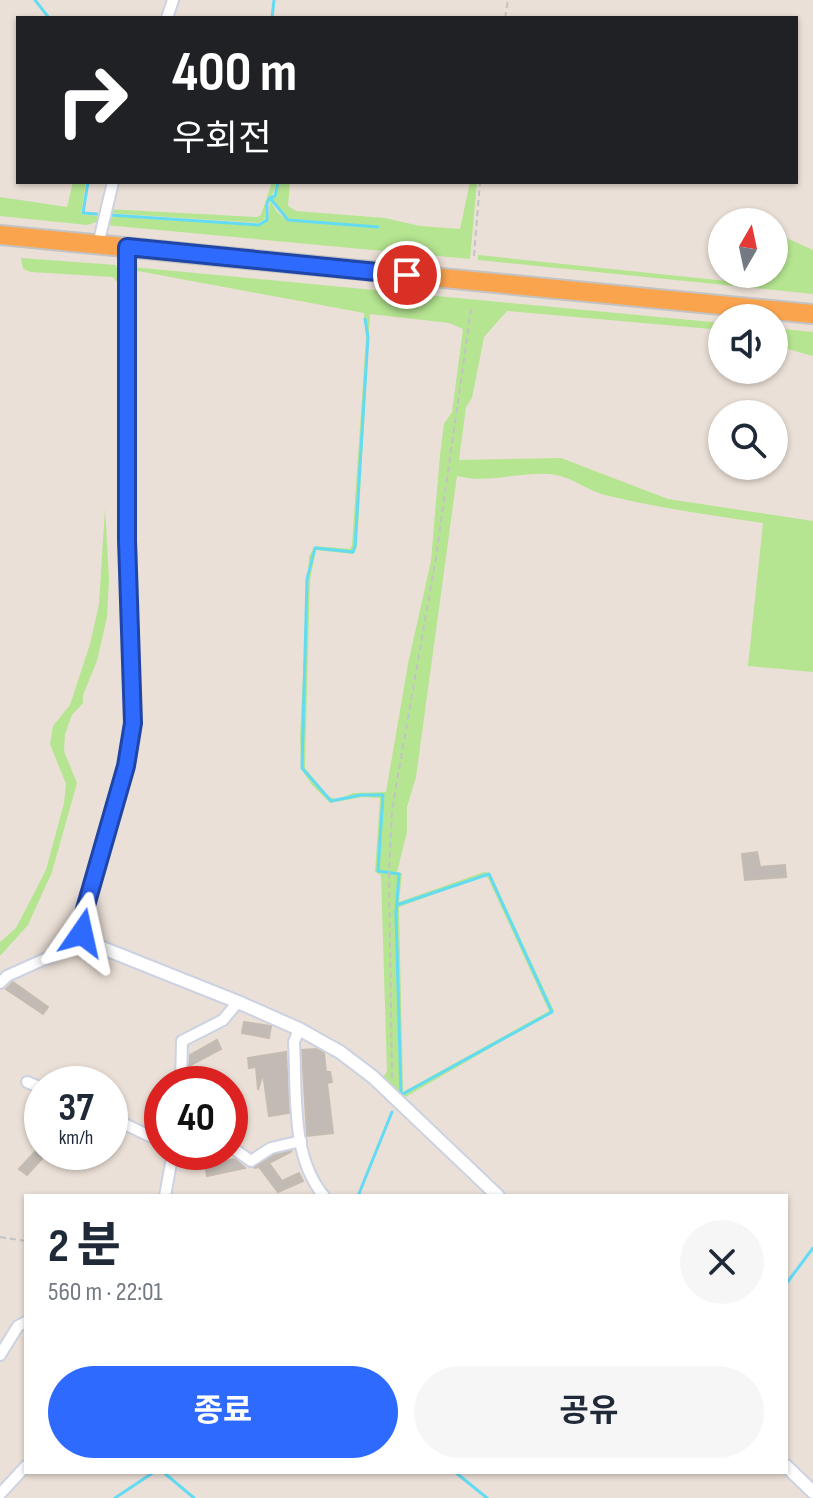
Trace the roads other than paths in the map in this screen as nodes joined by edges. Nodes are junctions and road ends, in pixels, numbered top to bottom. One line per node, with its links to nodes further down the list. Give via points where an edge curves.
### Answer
1 (113, 184): 3 (street)
2 (0, 235): 3 (highway)
3 (98, 245): 4 (highway)
4 (127, 247): 5 (highway); 6 (street, via 133,723 126,766 81,923)
5 (813, 314)
6 (85, 941): 7 (street); 8 (street)
7 (0, 983)
8 (238, 1002): 9 (street); 10 (street, via 223,1020 182,1041)
9 (299, 1029): 11 (street, via 294,1042); 16 (street, via 340,1052)
10 (181, 1066)
11 (301, 1141): 12 (street); 15 (street, via 308,1170)
12 (248, 1159)
13 (170, 1170): 14 (street)
14 (165, 1194)
15 (323, 1194)
16 (496, 1194)
17 (24, 1323): 18 (street)
18 (0, 1355)
19 (24, 1468): 22 (street)
20 (788, 1468): 21 (street)
21 (813, 1492)
22 (0, 1494)

